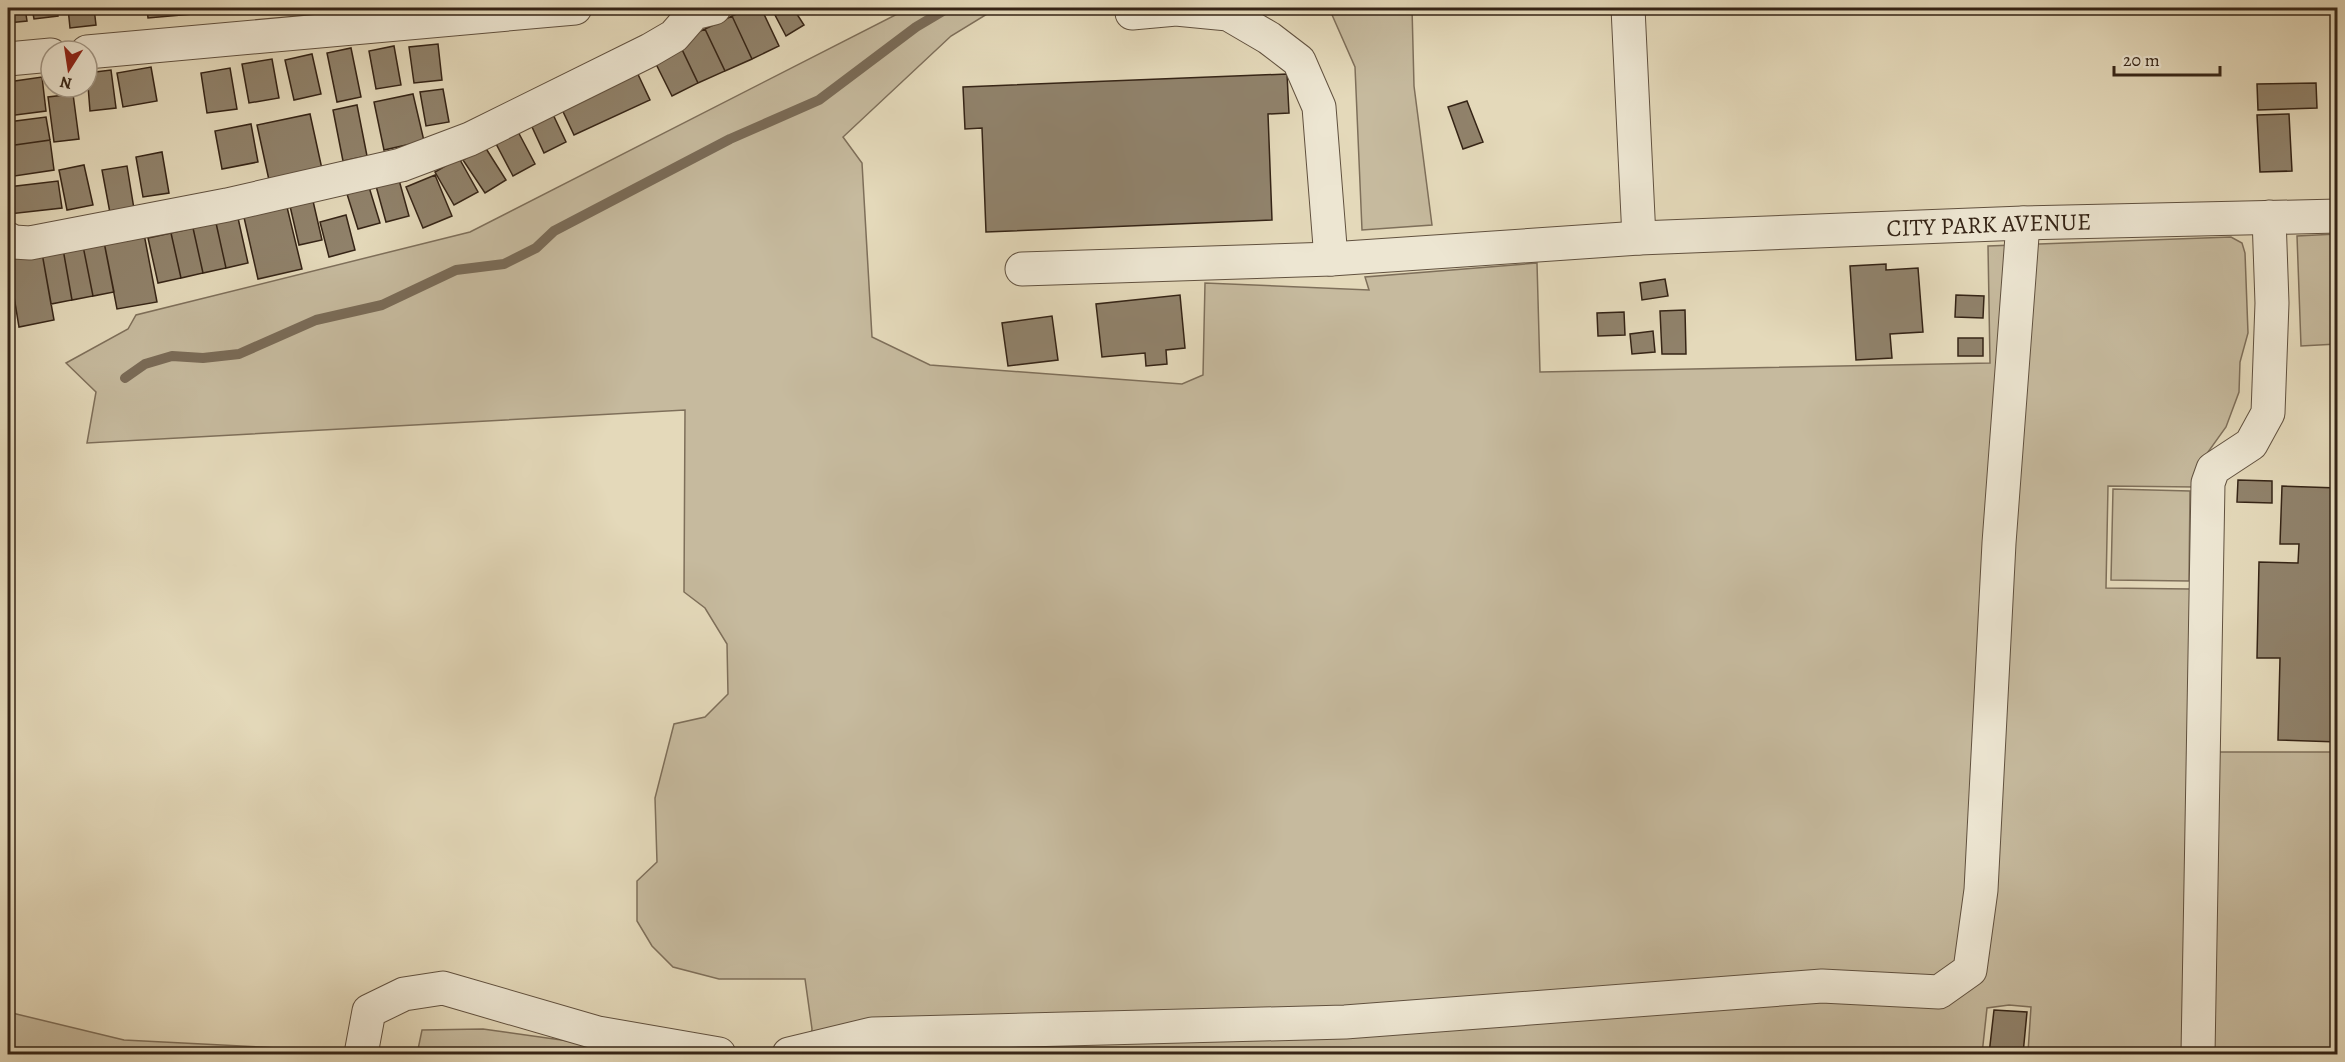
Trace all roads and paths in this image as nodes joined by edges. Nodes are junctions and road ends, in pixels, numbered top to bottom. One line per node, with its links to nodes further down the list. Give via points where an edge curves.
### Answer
1 (575, 8): 5 (street)
2 (1628, 8): 12 (street)
3 (696, 9): 11 (street, via 674,36 650,50 470,140 401,165 238,203 30,243)
4 (1132, 12): 13 (street, via 1176,9 1228,14 1299,61 1319,107)
5 (99, 51)
6 (39, 56): 7 (street)
7 (8, 59)
8 (2337, 216): 9 (street, CITY PARK AVENUE)
9 (2269, 217): 10 (street, CITY PARK AVENUE); 18 (street, via 2272,303 2268,413 2251,444 2213,469 2208,483)
10 (2023, 223): 12 (street, CITY PARK AVENUE); 17 (street, via 1999,543 1981,890 1970,970 1939,992 1822,986 1345,1022 872,1035)
11 (8, 238)
12 (1639, 238): 13 (street, CITY PARK AVENUE)
13 (1331, 260): 14 (street, CITY PARK AVENUE)
14 (1022, 269)
15 (361, 1054): 16 (street, via 369,1011 404,994 442,988 598,1033)
16 (719, 1054)
17 (789, 1054)
18 (2198, 1054)

